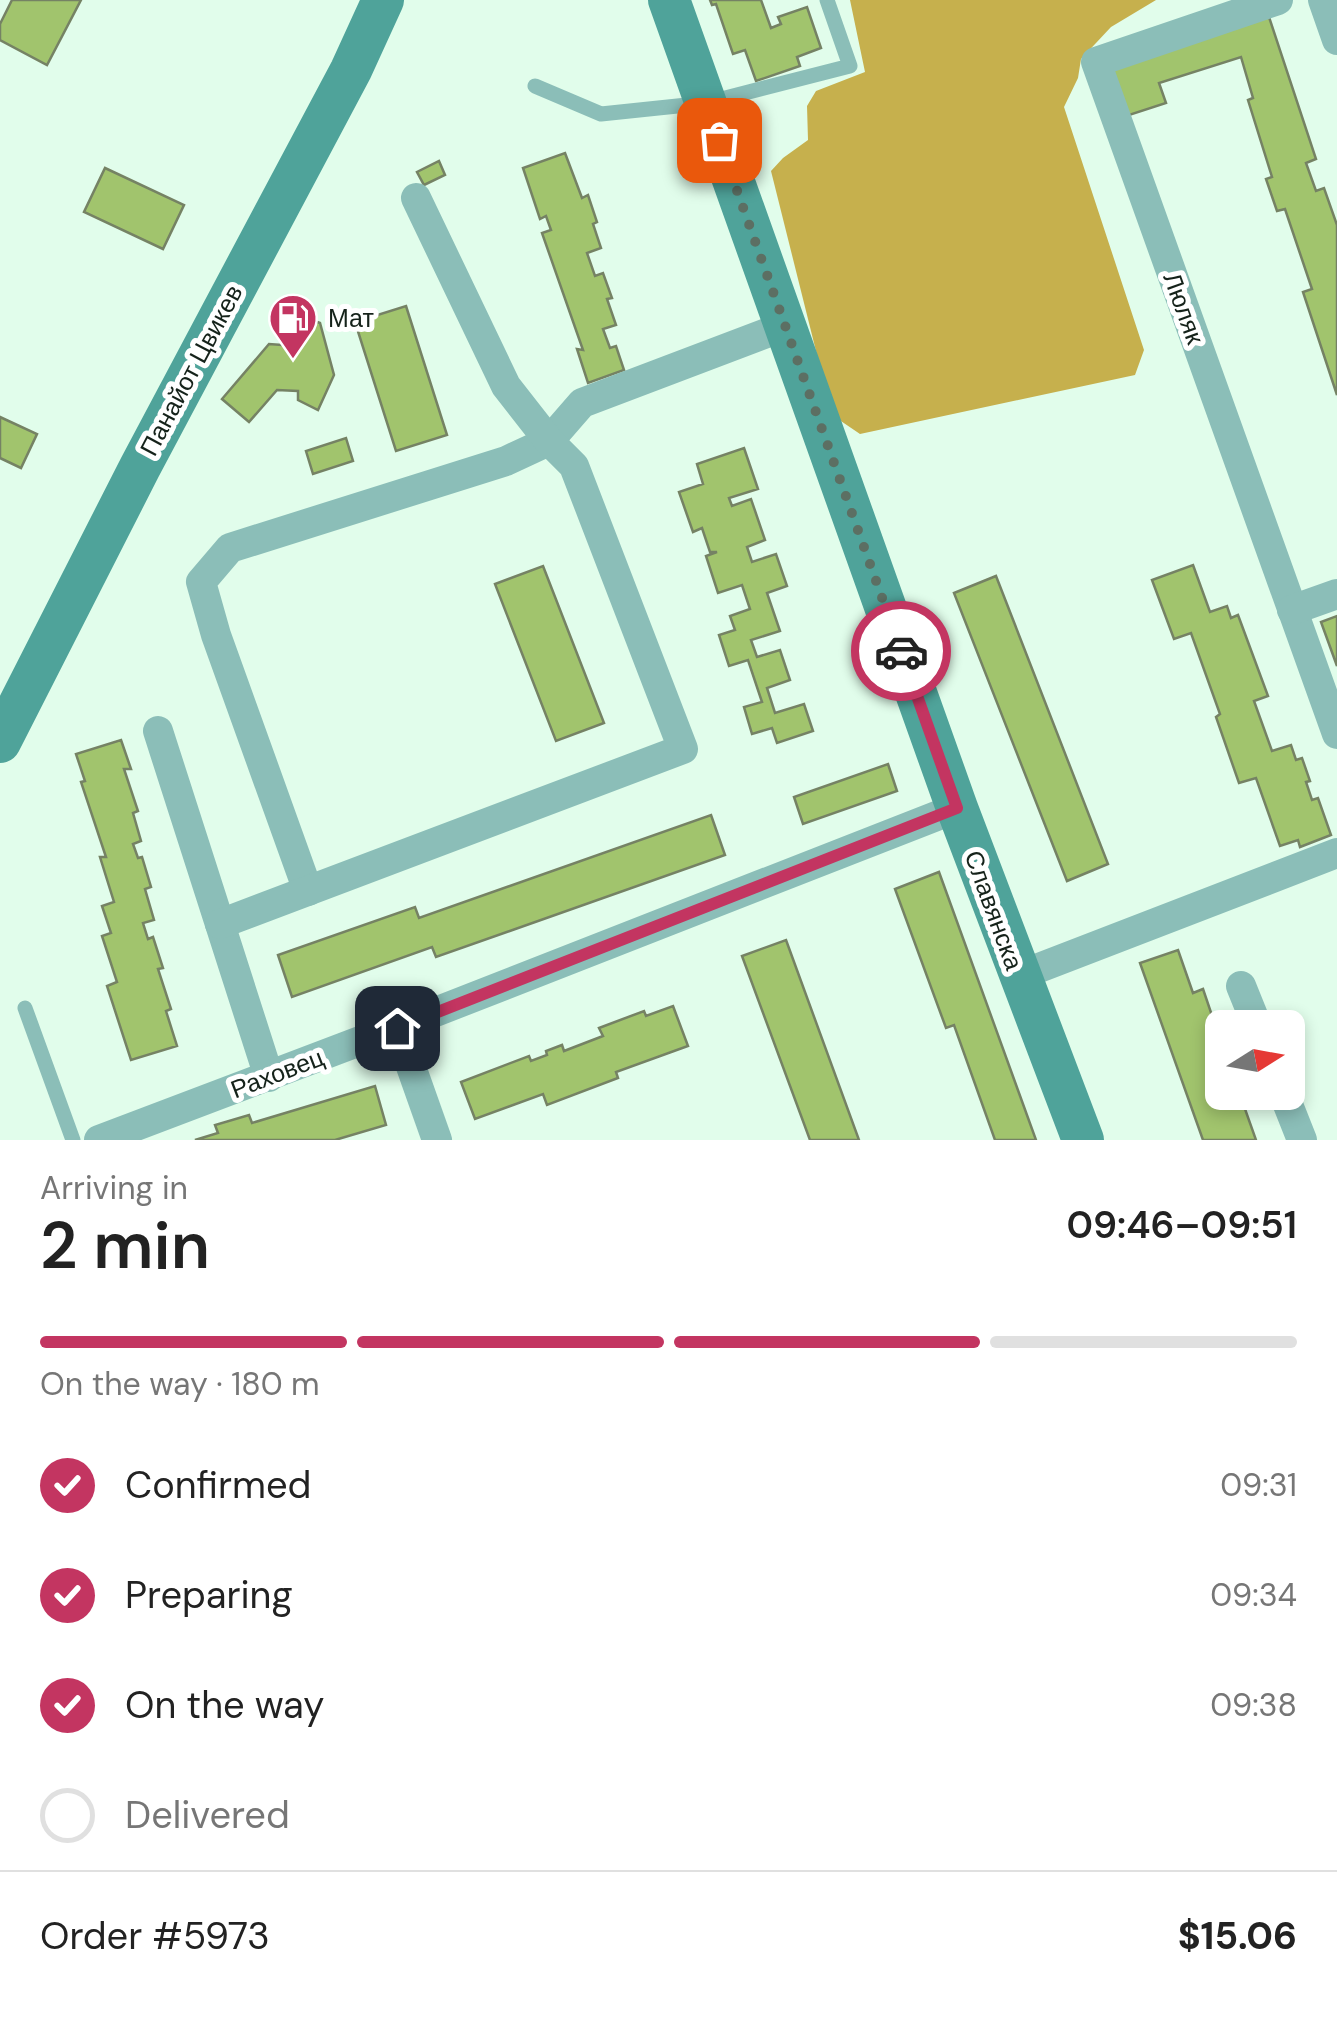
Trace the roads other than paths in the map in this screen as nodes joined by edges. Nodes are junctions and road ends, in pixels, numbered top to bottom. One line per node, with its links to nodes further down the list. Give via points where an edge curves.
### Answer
1 (670, 0): 8 (street, Славянска)
2 (827, 0): 8 (lane, via 850,66)
3 (1278, 0): 13 (street, Люляк, via 1096,62)
4 (1323, 0): 6 (street)
5 (381, 2): 14 (street, Панайот Цвикев, via 351,70)
6 (1337, 40)
7 (536, 86): 8 (lane, via 602,114)
8 (706, 103): 10 (street, Славянска)
9 (416, 198): 11 (street, via 506,386)
10 (785, 326): 11 (street, via 582,403); 17 (street, Славянска)
11 (549, 441): 19 (street, via 506,461 230,548 202,582); 19 (street, via 574,466 683,749)
12 (1337, 594): 13 (street)
13 (1292, 610): 16 (street, Люляк)
14 (6, 714)
15 (158, 731): 20 (street)
16 (1337, 734)
17 (957, 808): 21 (street, Славянска); 25 (street, Раховец)
18 (1337, 853): 21 (street)
19 (308, 891): 20 (street)
20 (220, 924): 26 (street)
21 (1018, 976): 31 (street, Славянска)
22 (1241, 986): 24 (street)
23 (26, 1008): 28 (lane)
24 (1251, 1010)
25 (397, 1028): 26 (street, Раховец); 30 (street)
26 (269, 1076): 29 (street, Раховец)
27 (1290, 1110): 32 (street)
28 (72, 1140)
29 (99, 1140)
30 (436, 1140)
31 (1083, 1140)
32 (1302, 1140)

